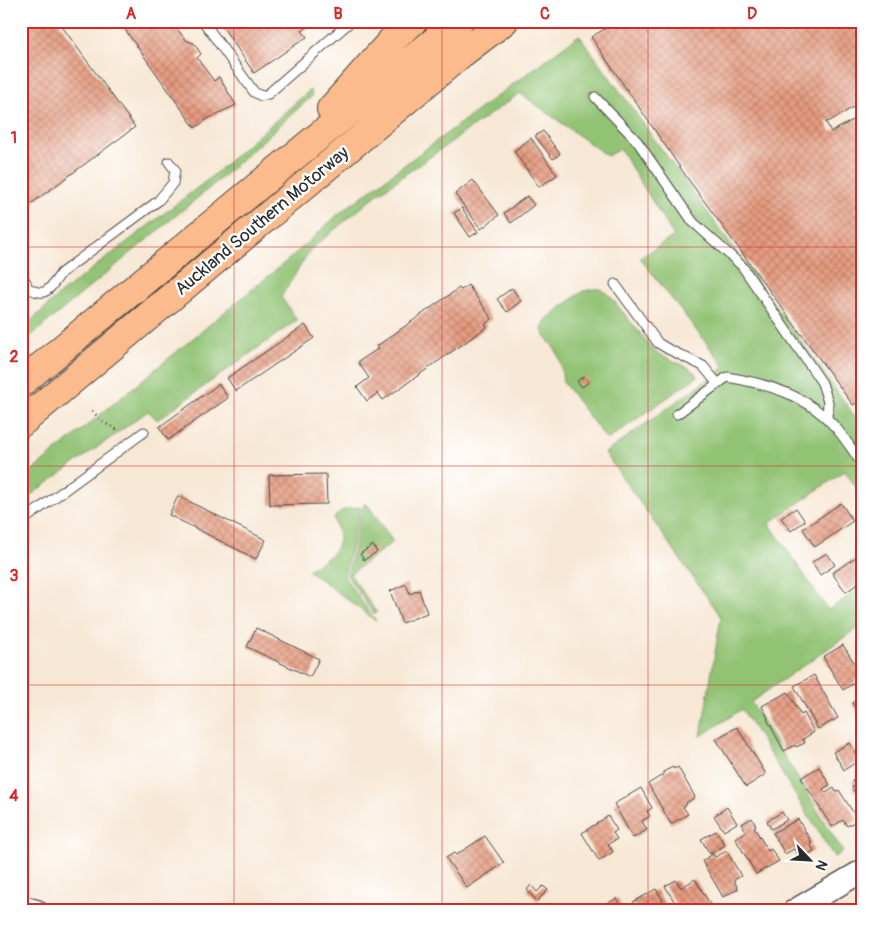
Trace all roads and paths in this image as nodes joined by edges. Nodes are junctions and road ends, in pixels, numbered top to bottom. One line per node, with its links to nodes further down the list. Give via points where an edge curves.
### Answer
1 (203, 21): 2 (lane, via 254,92 261,96 268,94)
2 (351, 21)
3 (413, 21): 8 (highway, via 394,38)
4 (459, 21): 8 (highway, Auckland Southern Motorway)
5 (504, 21): 18 (highway, Auckland Southern Motorway)
6 (595, 97): 17 (lane, via 637,141 693,222 742,266 822,383 828,402)
7 (169, 162): 9 (lane, via 175,170 173,184 158,201 61,273 51,288 35,293)
8 (275, 172): 13 (highway, Auckland Southern Motorway)
9 (22, 284)
10 (615, 284): 14 (lane, via 658,343 703,366)
11 (21, 314): 12 (path)
12 (29, 325)
13 (21, 383)
14 (718, 384): 16 (lane); 17 (lane, via 727,377 771,386 793,396)
15 (92, 411): 19 (path, via 102,422)
16 (677, 414)
17 (827, 419): 21 (lane)
18 (21, 423)
19 (118, 430)
20 (144, 432): 22 (lane)
21 (862, 464)
22 (21, 522)
23 (862, 871): 24 (street)
24 (820, 904): 27 (street)
25 (21, 907): 26 (street)
26 (36, 911)
27 (794, 911)

